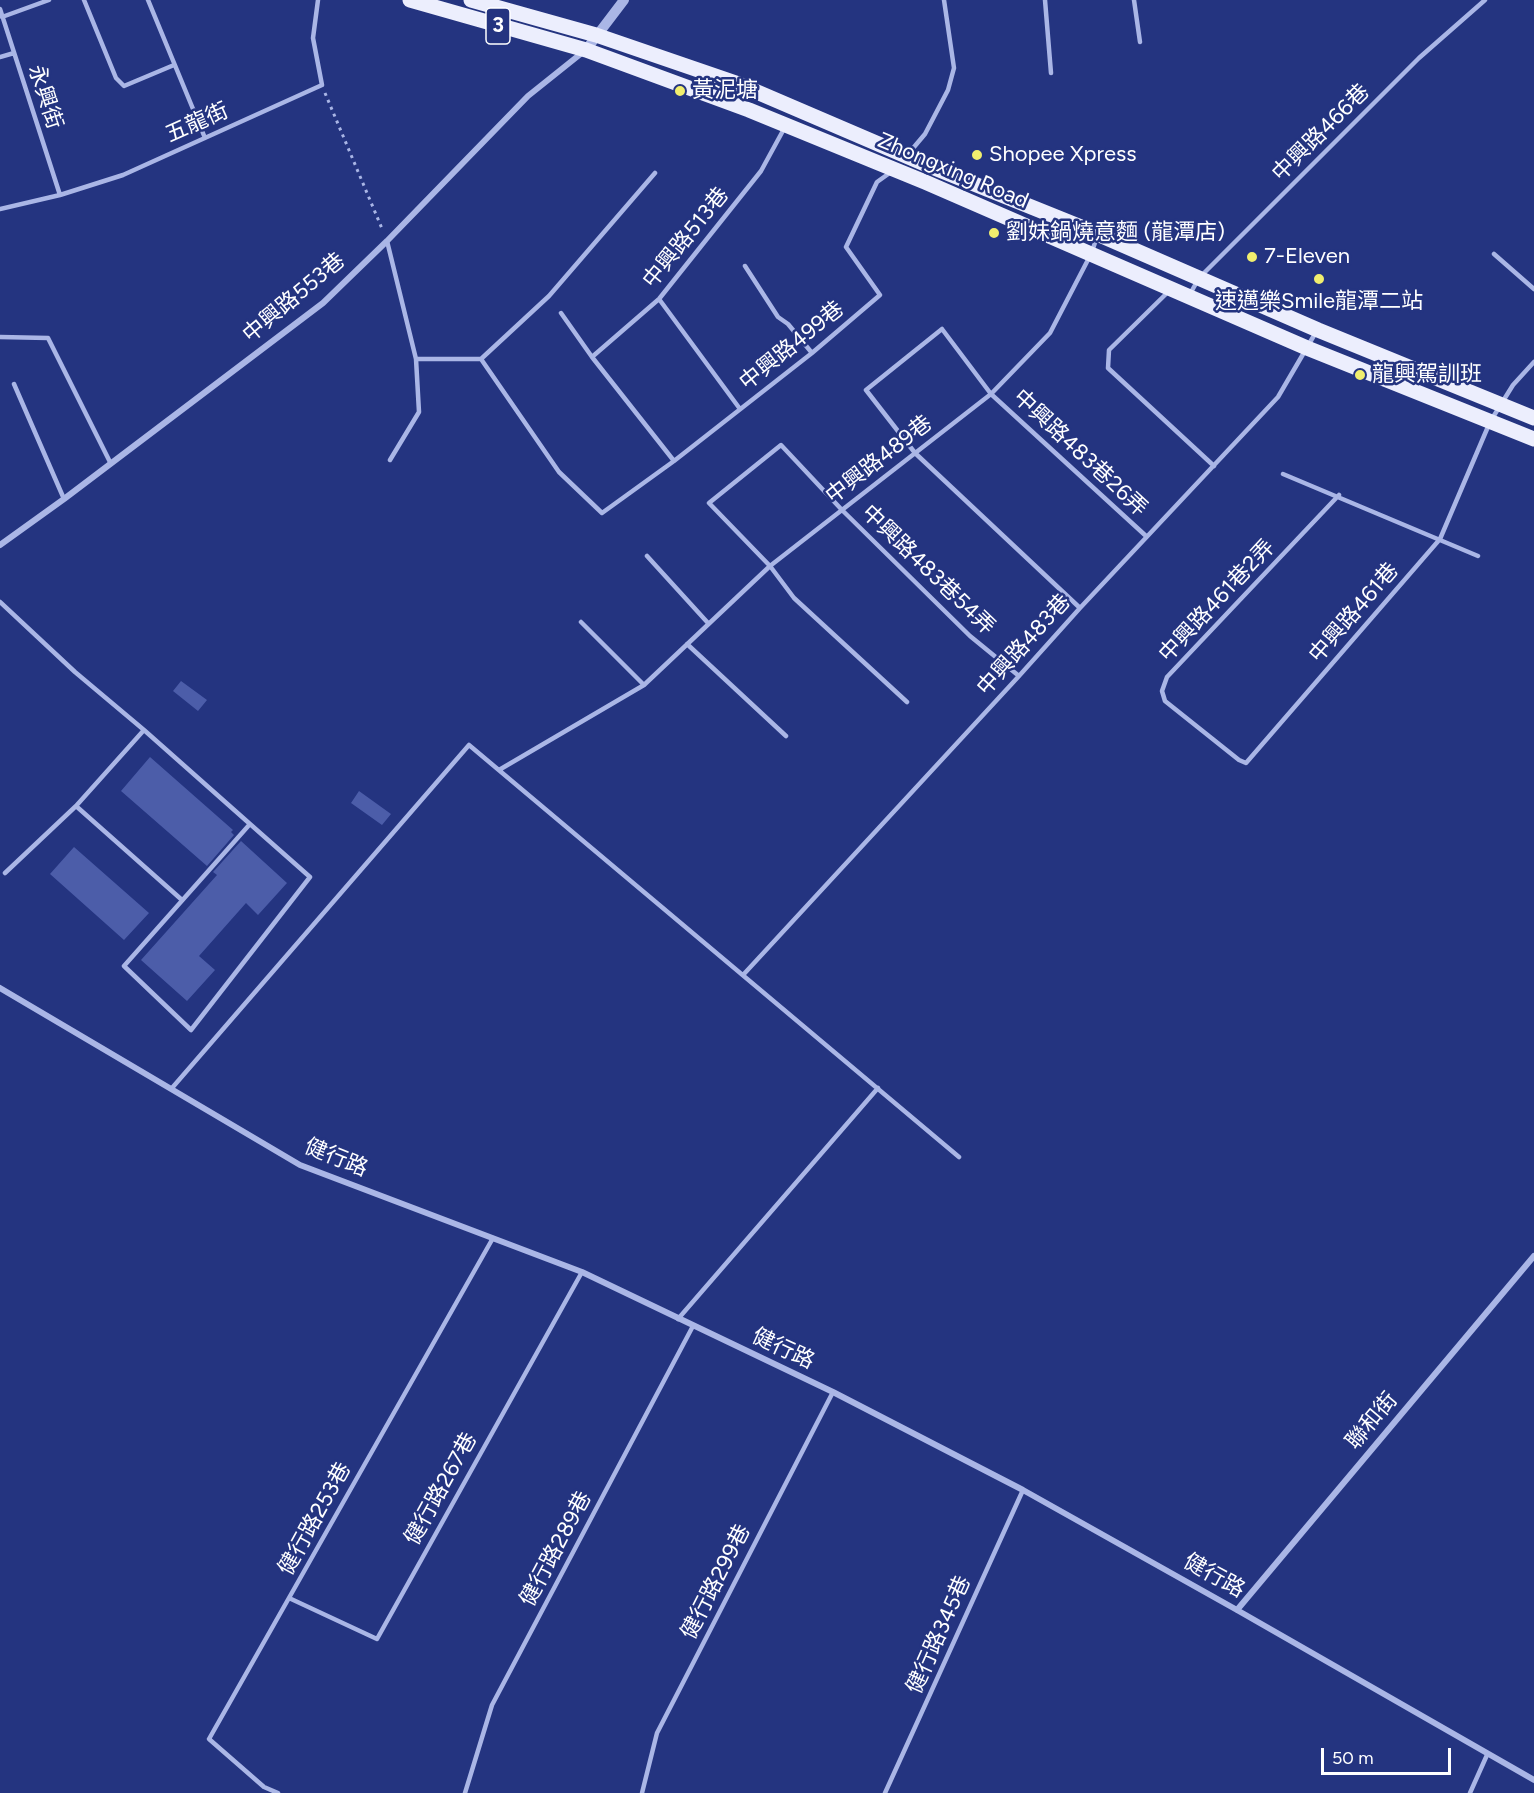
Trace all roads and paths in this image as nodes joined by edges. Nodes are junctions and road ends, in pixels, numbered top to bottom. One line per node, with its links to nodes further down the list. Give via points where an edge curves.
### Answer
1 (49, 0): 13 (lane)
2 (84, 0): 19 (lane, via 116,78 124,86)
3 (148, 0): 19 (lane)
4 (318, 0): 21 (lane, via 313,38)
5 (411, 0): 16 (main road, Zhongxing Road / 3)
6 (471, 0): 14 (main road, Zhongxing Road / 3)
7 (624, 0): 14 (street)
8 (944, 0): 24 (lane, via 954,68 948,90 925,134)
9 (1045, 0): 20 (lane)
10 (1134, 0): 15 (lane)
11 (1485, 0): 34 (lane, 中興路466巷, via 1419,58)
12 (0, 9): 13 (lane, 永興街)
13 (2, 17): 17 (lane, 永興街)
14 (596, 35): 16 (street); 24 (main road, Zhongxing Road / 3, via 736,83)
15 (1140, 42)
16 (586, 50): 22 (main road, Zhongxing Road / 3); 30 (street, 中興路553巷, via 528,96)
17 (14, 53): 18 (lane); 27 (lane, 永興街)
18 (0, 57)
19 (174, 65): 23 (lane)
20 (1051, 73)
21 (322, 85): 23 (lane, 五龍街); 30 (path)
22 (786, 124): 25 (main road, Zhongxing Road / 3); 38 (lane, 中興路513巷, via 761,171)
23 (205, 138): 27 (lane, 五龍街, via 123,175)
24 (907, 156): 25 (lane); 29 (main road, Zhongxing Road / 3)
25 (894, 170): 31 (main road, Zhongxing Road / 3); 43 (lane, 中興路499巷, via 877,182 846,247 880,294)
26 (655, 173): 46 (lane, via 549,296)
27 (60, 195): 28 (lane, 五龍街)
28 (0, 209)
29 (1098, 234): 31 (lane, 中興路489巷); 34 (main road, Zhongxing Road / 3)
30 (387, 241): 45 (lane); 58 (street, 中興路553巷, via 323,303)
31 (1091, 254): 35 (main road, Zhongxing Road / 3); 49 (lane, 中興路489巷, via 1050,333)
32 (1494, 254): 36 (lane)
33 (745, 266): 43 (lane, via 778,317 789,324)
34 (1199, 278): 37 (lane, 中興路466巷); 40 (main road, Zhongxing Road / 3)
35 (1170, 289): 37 (main road, Zhongxing Road / 3); 59 (lane, via 1109,350 1108,368)
36 (1534, 289)
37 (1189, 297): 42 (main road, Zhongxing Road / 3)
38 (658, 299): 44 (lane, 中興路513巷); 51 (lane)
39 (561, 313): 44 (lane)
40 (1318, 330): 42 (lane, 中興路483巷); 50 (main road, Zhongxing Road / 3)
41 (0, 337): 58 (lane, via 48,338)
42 (1307, 348): 53 (main road, Zhongxing Road / 3); 59 (lane, 中興路483巷, via 1278,397)
43 (812, 353): 51 (lane, 中興路499巷)
44 (592, 357): 57 (lane)
45 (416, 359): 46 (lane); 56 (lane, via 420,412)
46 (481, 359): 57 (lane, 中興路499巷, via 559,472 602,513)
47 (1534, 362): 50 (lane, 中興路461巷)
48 (14, 384): 62 (lane)
49 (991, 394): 55 (lane, 中興路489巷); 55 (lane, 中興路483巷26弄, via 942,329 866,390); 64 (lane, 中興路483巷26弄)
50 (1501, 405): 52 (main road, Zhongxing Road / 3); 53 (lane, 中興路461巷)
51 (740, 409): 57 (lane, 中興路499巷)
52 (1534, 418)
53 (1490, 422): 54 (main road, Zhongxing Road / 3); 65 (lane, 中興路461巷)
54 (1534, 439)
55 (915, 453): 63 (lane, 中興路489巷); 71 (lane)
56 (390, 460)
57 (674, 461)
58 (111, 464): 62 (street, 中興路553巷)
59 (1214, 466): 64 (lane, 中興路483巷)
60 (1283, 474): 61 (lane)
61 (1339, 495): 65 (lane); 78 (lane, 中興路461巷2弄, via 1167,677 1162,690 1165,700)
62 (64, 499): 66 (street, 中興路553巷)
63 (842, 510): 69 (lane, 中興路489巷); 69 (lane, 中興路483巷54弄, via 781,445 747,471 709,502); 75 (lane, 中興路483巷54弄, via 970,636)
64 (1146, 536): 71 (lane, 中興路483巷)
65 (1440, 539): 68 (lane); 78 (lane, 中興路461巷, via 1246,763)
66 (0, 545)
67 (647, 556): 73 (lane)
68 (1478, 556)
69 (770, 566): 73 (lane, 中興路489巷); 77 (lane, via 794,598)
70 (0, 602): 79 (lane)
71 (1080, 608): 75 (lane, 中興路483巷)
72 (581, 622): 76 (lane)
73 (708, 623): 74 (lane, 中興路489巷)
74 (687, 644): 76 (lane, 中興路489巷); 80 (lane)
75 (1019, 676): 86 (lane, 中興路483巷)
76 (644, 685): 81 (lane, 中興路489巷)
77 (907, 702)
78 (1201, 729)
79 (144, 730): 82 (lane); 83 (lane)
80 (786, 736)
81 (499, 770): 86 (lane); 89 (lane, via 469,745)
82 (76, 806): 84 (lane); 85 (lane)
83 (250, 824): 85 (lane); 85 (lane, via 310,877 191,1030 124,966)
84 (4, 873)
85 (182, 900)
86 (743, 975): 88 (lane)
87 (0, 988): 89 (street, 健行路)
88 (878, 1088): 90 (lane); 94 (lane)
89 (172, 1089): 91 (street, 健行路, via 300,1165)
90 (959, 1156)
91 (493, 1238): 93 (street, 健行路); 98 (lane, 健行路253巷)
92 (1534, 1256): 99 (street, 聯和街)
93 (582, 1272): 94 (street, 健行路); 98 (lane, 健行路267巷, via 377,1639)
94 (678, 1319): 95 (street, 健行路)
95 (693, 1326): 96 (street, 健行路); 103 (lane, 健行路289巷, via 492,1705)
96 (833, 1392): 97 (street, 健行路); 104 (lane, 健行路299巷, via 657,1733)
97 (1023, 1490): 99 (street, 健行路); 105 (lane, 健行路345巷)
98 (289, 1598): 102 (lane, 健行路253巷, via 209,1739 264,1787)
99 (1237, 1610): 100 (street, 健行路)
100 (1487, 1755): 101 (street, 健行路); 106 (lane)
101 (1534, 1780)
102 (278, 1793)
103 (465, 1793)
104 (642, 1793)
105 (885, 1793)
106 (1470, 1793)

